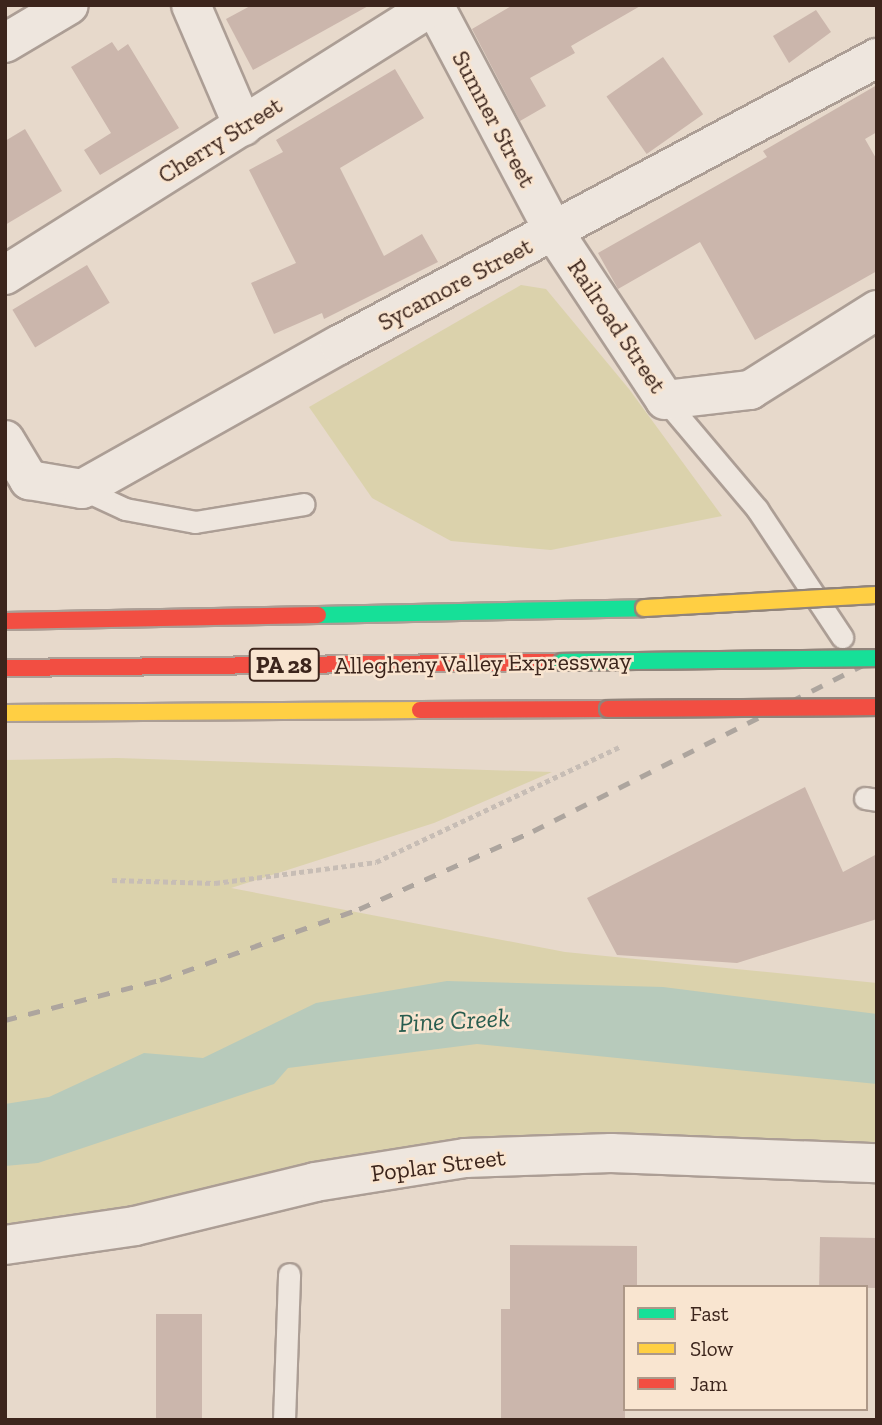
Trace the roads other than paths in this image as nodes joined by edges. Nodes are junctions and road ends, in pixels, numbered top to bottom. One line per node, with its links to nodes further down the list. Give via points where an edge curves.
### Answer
1 (69, 5): 4 (street)
2 (191, 5): 6 (street)
3 (434, 5): 6 (street, Cherry Street); 7 (street, Sumner Street)
4 (5, 43)
5 (877, 58): 7 (street, Sycamore Street)
6 (243, 126): 8 (street, Cherry Street)
7 (554, 232): 10 (street, Railroad Street); 12 (street, Sycamore Street)
8 (5, 275)
9 (877, 310): 10 (street, Railroad Street, via 750,390)
10 (665, 400): 16 (lane, via 757,509)
11 (5, 440): 12 (street, via 29,480)
12 (82, 489): 13 (lane, via 125,509 195,523)
13 (303, 504)
14 (877, 595): 15 (highway, bridge, via 644,608)
15 (5, 621)
16 (842, 637)
17 (877, 658): 18 (highway, Allegheny Valley Expressway / PA 28, bridge)
18 (5, 668)
19 (877, 707): 20 (highway, Allegheny Valley Expressway / PA 28, bridge)
20 (5, 713)
21 (877, 1163): 22 (street, Poplar Street, via 611,1153 465,1157 315,1182 135,1226)
22 (5, 1245)
23 (289, 1274): 24 (lane)
24 (284, 1420)

